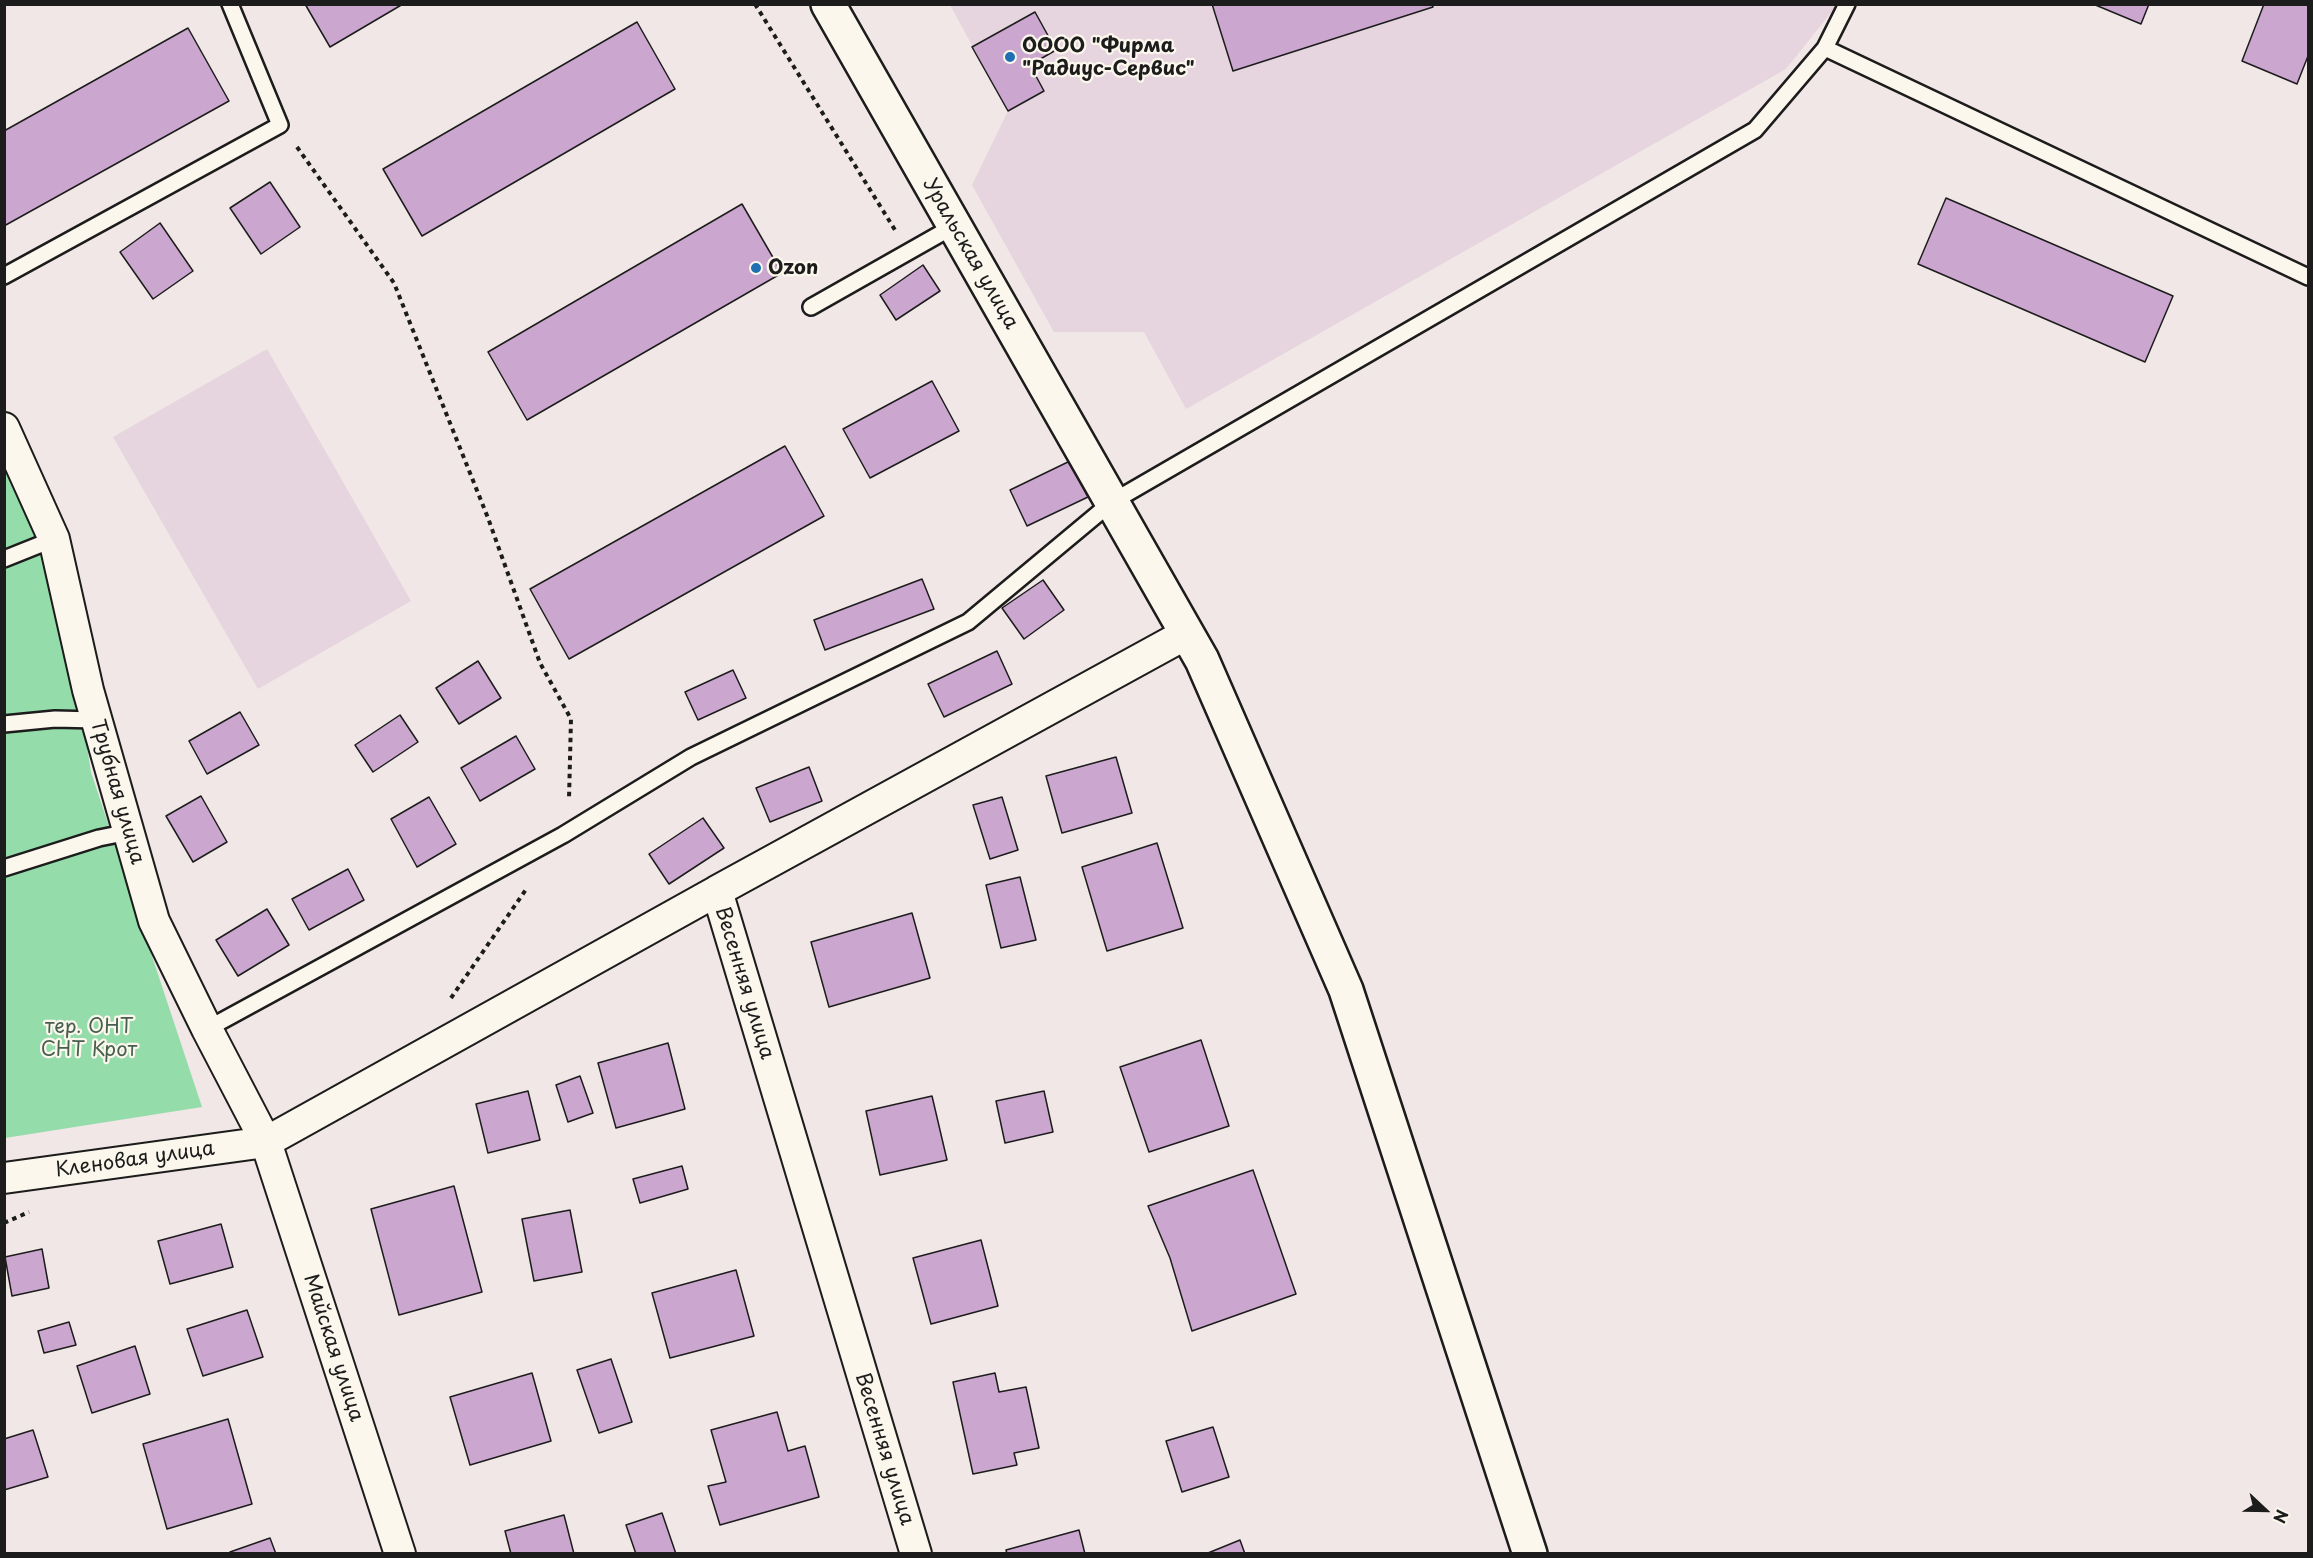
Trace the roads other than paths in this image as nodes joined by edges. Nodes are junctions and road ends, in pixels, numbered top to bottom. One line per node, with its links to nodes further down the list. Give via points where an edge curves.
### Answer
1 (230, 4): 6 (lane, via 280,125)
2 (828, 4): 5 (street, Уральская улица)
3 (1847, 4): 4 (lane)
4 (1825, 48): 7 (lane); 10 (lane, via 1755,130)
5 (954, 226): 8 (lane); 10 (street, Уральская улица)
6 (4, 276)
7 (2308, 277)
8 (811, 307)
9 (4, 428): 11 (street, Трубная улица)
10 (1112, 502): 13 (street, Уральская улица); 19 (lane, via 968,622 691,757 563,835)
11 (54, 539): 12 (lane); 14 (street, Трубная улица)
12 (4, 559)
13 (1186, 634): 18 (street, Весенняя улица); 24 (street, Уральская улица, via 1202,660 1346,990)
14 (96, 720): 15 (lane); 16 (street, Трубная улица)
15 (4, 724)
16 (129, 832): 17 (lane); 19 (street, Трубная улица, via 154,921)
17 (4, 868)
18 (717, 891): 20 (street); 23 (street, Весенняя улица)
19 (207, 1029): 20 (street, Трубная улица)
20 (266, 1142): 21 (street, Кленовая улица); 22 (street, Майская улица)
21 (4, 1178)
22 (400, 1554)
23 (916, 1554)
24 (1530, 1554)

